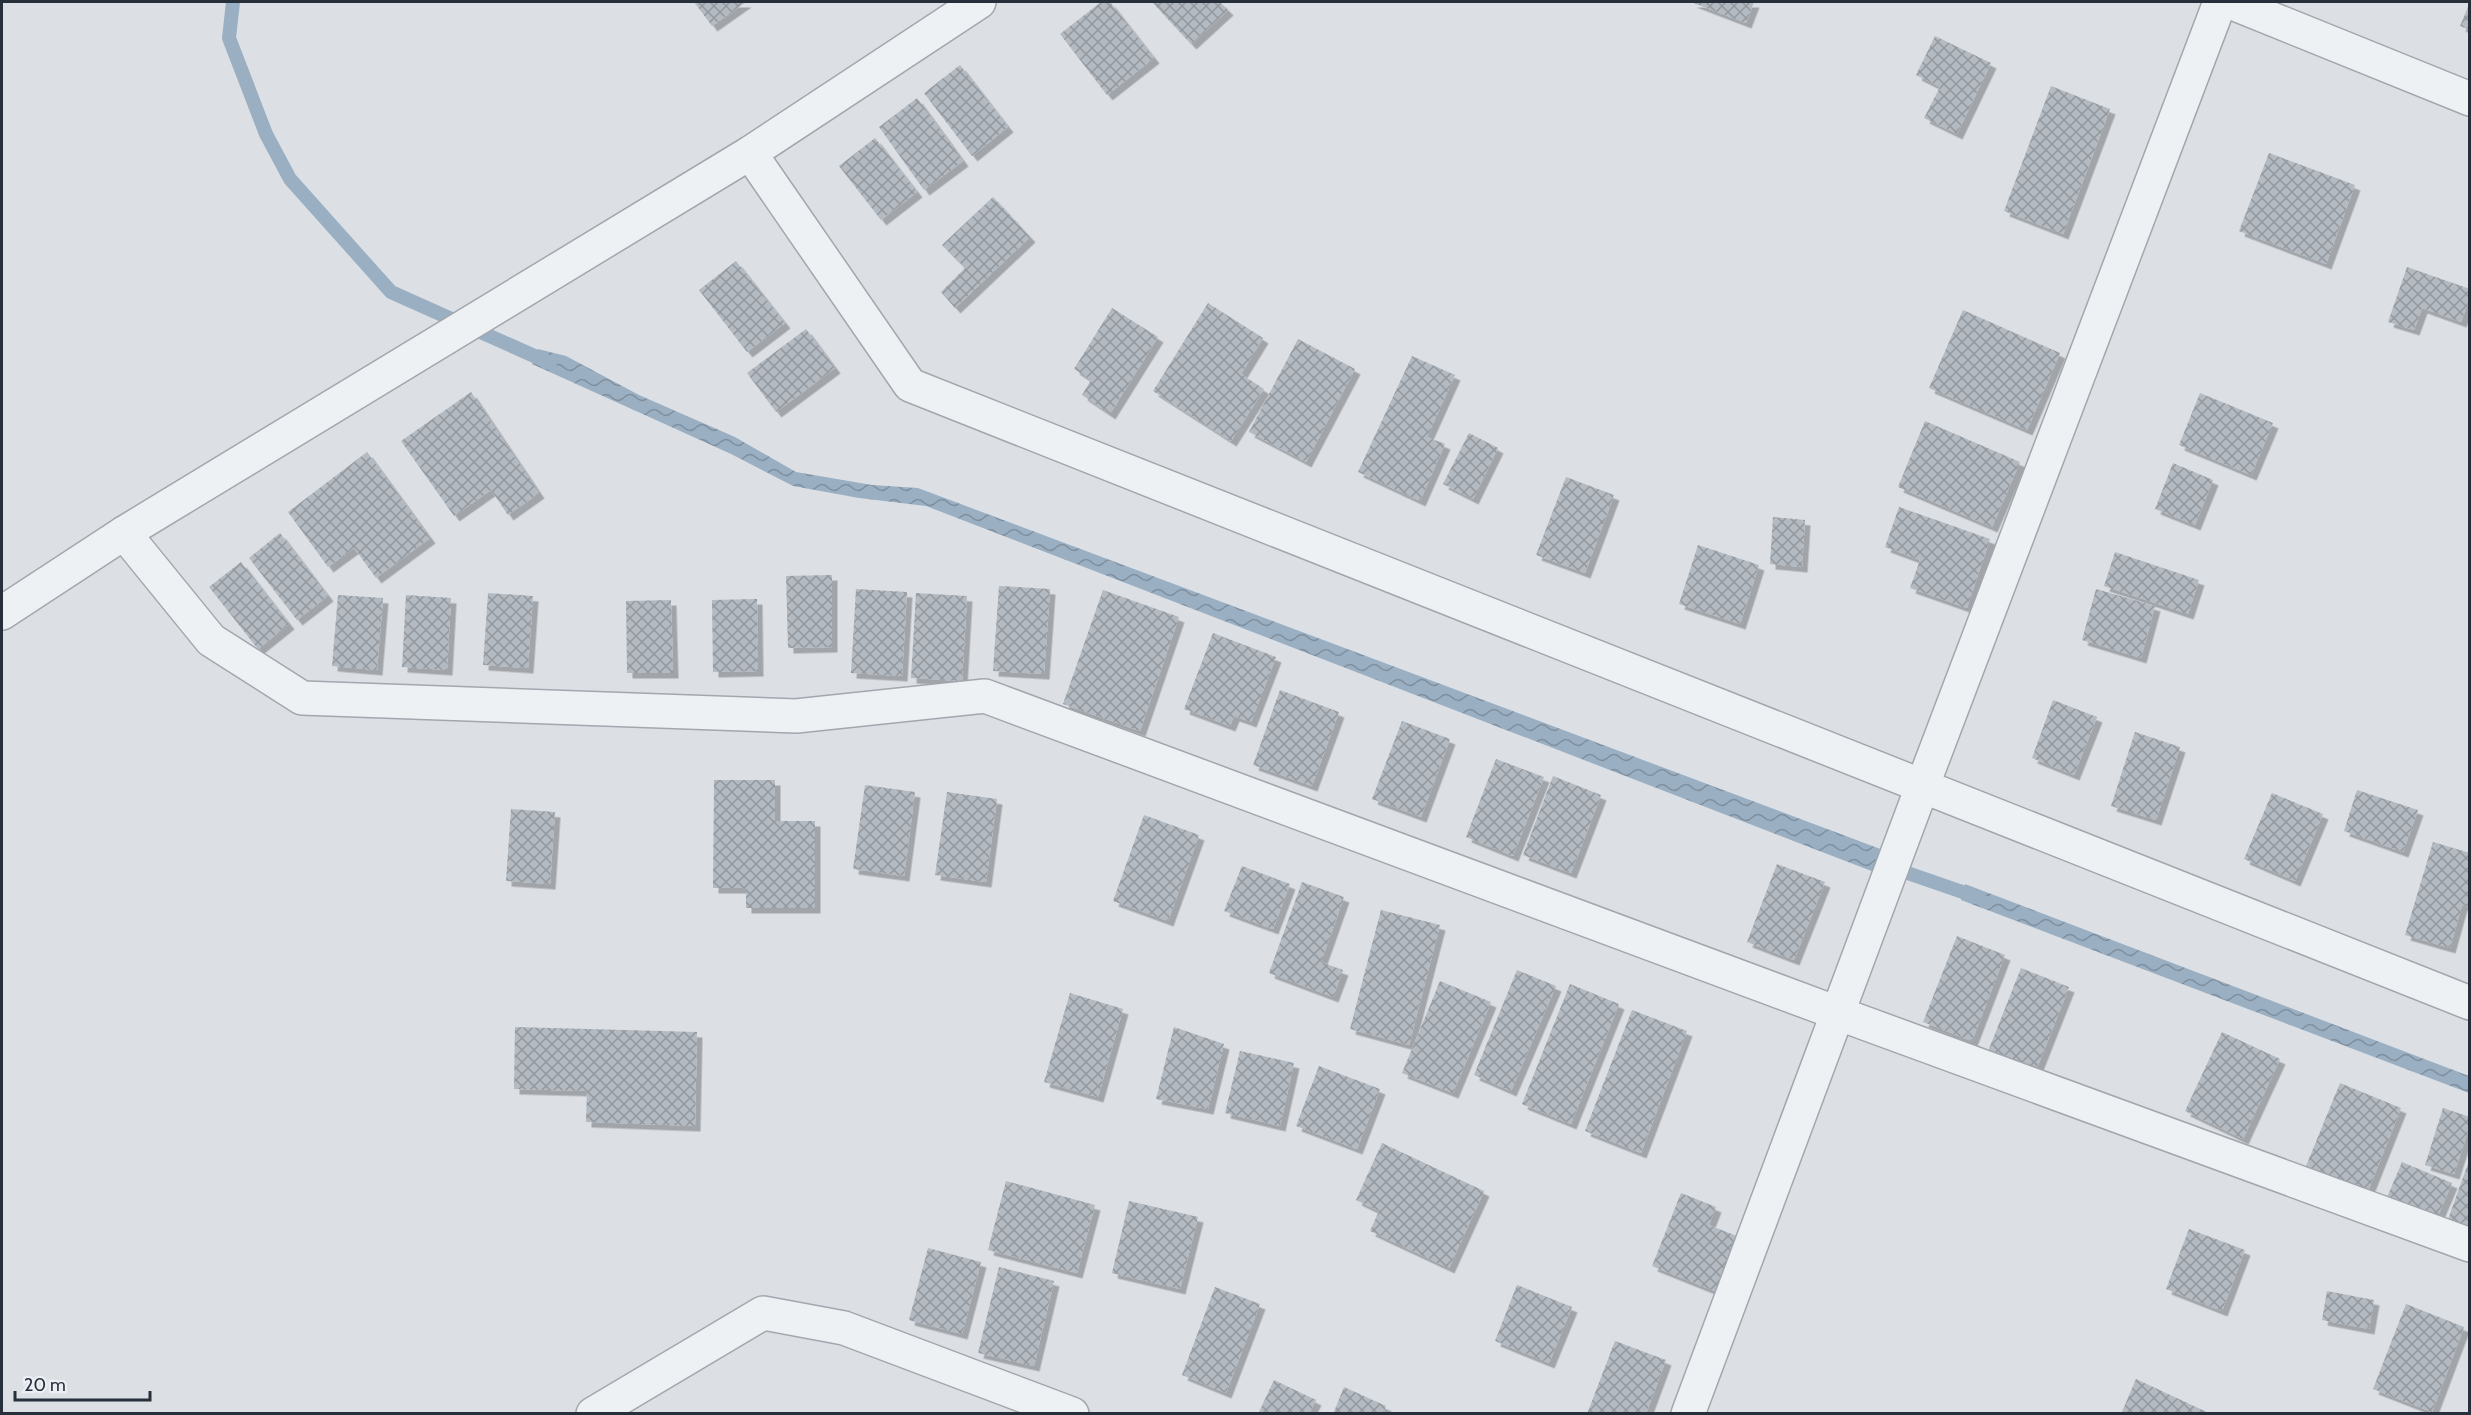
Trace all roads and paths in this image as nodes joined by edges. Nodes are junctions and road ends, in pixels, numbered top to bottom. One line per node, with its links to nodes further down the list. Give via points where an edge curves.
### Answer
1 (979, 2): 5 (street)
2 (2220, 2): 8 (street)
3 (2230, 2): 4 (street)
4 (2469, 99)
5 (750, 153): 6 (street); 8 (street, via 910,385)
6 (124, 533): 7 (street); 10 (street, via 211,640 302,698 796,716 985,696)
7 (2, 613)
8 (1922, 787): 9 (street); 10 (street)
9 (2469, 1003)
10 (1837, 1013): 11 (street); 14 (street)
11 (2469, 1245)
12 (593, 1413): 13 (street, via 763,1313 844,1328)
13 (1072, 1413)
14 (1688, 1413)

